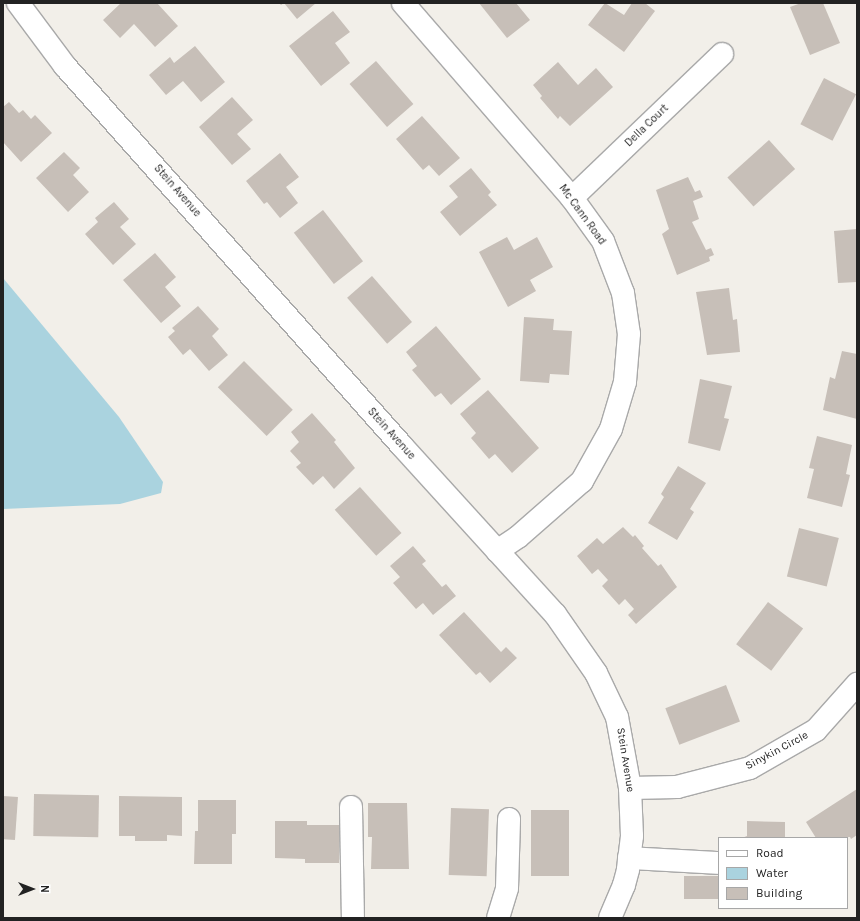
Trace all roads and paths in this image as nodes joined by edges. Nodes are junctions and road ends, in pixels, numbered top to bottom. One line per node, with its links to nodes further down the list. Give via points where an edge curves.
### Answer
1 (18, 3): 5 (street, Stein Avenue, via 65,66)
2 (403, 3): 4 (street, Mc Cann Road)
3 (722, 54): 4 (street, Della Court)
4 (572, 198): 5 (street, Mc Cann Road, via 603,241 623,293 629,334 625,382 611,429 582,481 518,537)
5 (497, 551): 7 (street, Stein Avenue, via 555,614 600,679 617,717)
6 (857, 684): 7 (street, Sinykin Circle, via 816,730 750,768 677,787)
7 (630, 788): 10 (street, Stein Avenue, via 632,836)
8 (351, 807): 12 (street)
9 (509, 819): 13 (street, via 507,888)
10 (629, 858): 11 (street); 14 (street, Stein Avenue, via 624,885)
11 (718, 863)
12 (353, 918)
13 (498, 918)
14 (610, 918)

